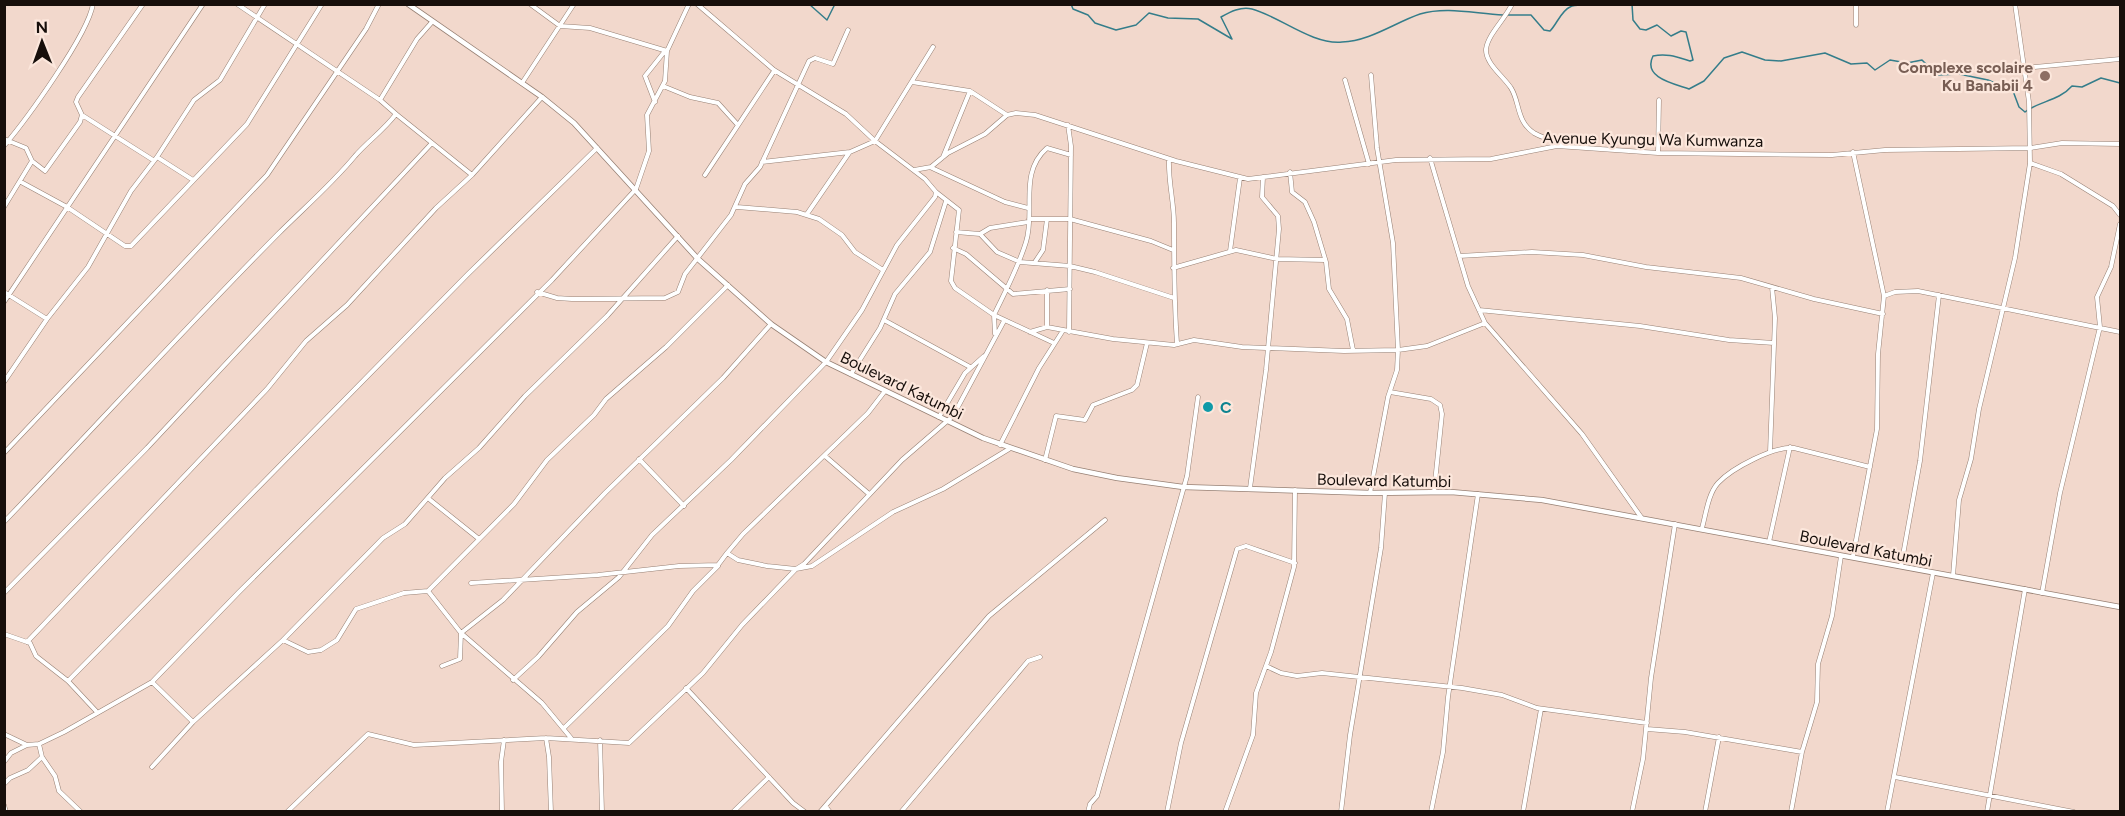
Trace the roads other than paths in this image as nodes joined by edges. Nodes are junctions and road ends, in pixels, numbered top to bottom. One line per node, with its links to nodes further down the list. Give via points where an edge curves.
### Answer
1 (93, 4): 47 (street, via 64,61)
2 (143, 4): 42 (street, via 78,97 76,102)
3 (203, 4): 46 (street)
4 (237, 4): 18 (street)
5 (265, 4): 18 (street)
6 (322, 4): 23 (street)
7 (379, 4): 29 (street)
8 (408, 4): 17 (street, Boulevard Katumbi)
9 (423, 4): 17 (street)
10 (530, 4): 21 (street)
11 (574, 4): 21 (street)
12 (689, 4): 25 (street)
13 (697, 4): 28 (street)
14 (1512, 4): 53 (street, via 1488,42 1488,57 1511,89 1520,115 1534,132)
15 (1856, 4): 20 (street)
16 (2015, 4): 27 (street)
17 (418, 12): 19 (street, Boulevard Katumbi)
18 (258, 18): 23 (street); 60 (street, via 220,80 194,100)
19 (432, 22): 33 (street, Boulevard Katumbi); 38 (street, via 417,39)
20 (1856, 25)
21 (560, 26): 25 (street, via 590,28); 33 (street)
22 (848, 30): 35 (street, via 833,64 811,59)
23 (298, 44): 29 (street); 78 (street, via 247,124)
24 (933, 47): 32 (street)
25 (666, 51): 34 (street); 40 (street, via 645,76)
26 (2121, 59): 27 (street)
27 (2025, 68): 54 (street)
28 (774, 70): 35 (street); 44 (street)
29 (338, 71): 38 (street); 159 (street, via 267,176)
30 (1371, 75): 68 (street)
31 (1345, 80): 70 (street)
32 (912, 82): 36 (street); 48 (street)
33 (522, 83): 37 (street, Boulevard Katumbi)
34 (663, 86): 40 (street); 44 (street, via 718,103)
35 (798, 86): 48 (street, via 846,114); 58 (street)
36 (970, 91): 43 (street); 61 (street)
37 (542, 97): 52 (street, Boulevard Katumbi); 74 (street)
38 (380, 100): 41 (street)
39 (1659, 100): 57 (street)
40 (656, 102): 80 (street, via 647,115 649,151)
41 (396, 114): 49 (street); 176 (street)
42 (82, 115): 46 (street); 66 (street, via 45,171)
43 (1007, 115): 45 (street, Avenue Kyungu Wa Kumwanza, via 1024,113); 61 (street, via 985,134)
44 (737, 124): 75 (street)
45 (1068, 125): 59 (street); 64 (street, Avenue Kyungu Wa Kumwanza)
46 (117, 136): 65 (street); 84 (street)
47 (7, 140): 51 (street); 66 (street, via 26,148)
48 (875, 141): 55 (street); 72 (street)
49 (432, 143): 74 (street); 195 (street, via 147,448)
50 (2121, 144): 54 (street, Avenue Kyungu Wa Kumwanza, via 2062,143)
51 (4, 146)
52 (598, 147): 80 (street, Boulevard Katumbi); 207 (street)
53 (1577, 148): 57 (street, Avenue Kyungu Wa Kumwanza); 62 (street, Avenue Kyungu Wa Kumwanza, via 1546,147 1476,160)
54 (2031, 148): 56 (street, Avenue Kyungu Wa Kumwanza); 69 (street)
55 (850, 152): 63 (street); 87 (street)
56 (1854, 152): 57 (street, Avenue Kyungu Wa Kumwanza); 118 (street)
57 (1658, 153)
58 (765, 154): 63 (street); 67 (street)
59 (1071, 154): 86 (street, via 1051,148 1038,156 1029,183); 90 (street)
60 (157, 157): 65 (street); 78 (street)
61 (943, 157): 71 (street)
62 (1431, 158): 68 (street, Avenue Kyungu Wa Kumwanza); 100 (street)
63 (774, 159): 67 (street)
64 (1169, 159): 77 (street, Avenue Kyungu Wa Kumwanza); 98 (street)
65 (153, 160): 94 (street)
66 (32, 161): 79 (street)
67 (762, 162): 85 (street, via 745,184)
68 (1379, 163): 70 (street, Avenue Kyungu Wa Kumwanza); 144 (street, via 1393,243)
69 (2030, 163): 88 (street, via 2061,174); 122 (street)
70 (1369, 164): 73 (street, Avenue Kyungu Wa Kumwanza)
71 (931, 167): 72 (street); 86 (street, via 1005,202)
72 (914, 170): 81 (street)
73 (1290, 171): 76 (street, Avenue Kyungu Wa Kumwanza); 103 (street, via 1292,192 1305,202)
74 (472, 175): 201 (street, via 436,208 348,304 306,341 267,389)
75 (705, 175)
76 (1263, 177): 77 (street, Avenue Kyungu Wa Kumwanza); 102 (street, via 1262,197 1278,216)
77 (1240, 178): 99 (street)
78 (193, 180): 94 (street, via 131,246 126,247)
79 (21, 183): 83 (street); 84 (street)
80 (636, 189): 96 (street, Boulevard Katumbi); 115 (street)
81 (936, 192): 82 (street); 108 (street, via 897,245)
82 (946, 201): 93 (street, via 959,210); 127 (street, via 930,252 896,294)
83 (4, 207)
84 (67, 207): 94 (street); 116 (street)
85 (737, 207): 87 (street); 101 (street)
86 (1028, 208): 91 (street)
87 (807, 214): 108 (street, via 842,235 855,252)
88 (2121, 215)
89 (1047, 219): 90 (street); 91 (street); 105 (street, via 1043,250)
90 (1070, 219): 98 (street); 106 (street)
91 (1029, 220): 95 (street, via 990,228); 104 (street)
92 (2121, 224): 132 (street, via 2097,297)
93 (956, 232): 95 (street); 97 (street)
94 (107, 234): 126 (street, via 88,267)
95 (980, 234): 104 (street, via 997,252)
96 (678, 237): 101 (street, Boulevard Katumbi); 119 (street)
97 (953, 248): 112 (street, via 966,254); 125 (street, via 950,273 954,288)
98 (1173, 250): 107 (street)
99 (1230, 251): 102 (street); 107 (street)
100 (1459, 256): 110 (street, via 1576,254 1741,278); 123 (street)
101 (698, 259): 109 (street, Boulevard Katumbi); 119 (street, via 671,297)
102 (1276, 260): 103 (street); 142 (street)
103 (1326, 260): 143 (street, via 1327,281 1347,319)
104 (1020, 262): 105 (street); 112 (street)
105 (1035, 263): 106 (street)
106 (1070, 266): 111 (street); 120 (street)
107 (1173, 268): 120 (street)
108 (884, 270): 146 (street)
109 (728, 285): 130 (street, Boulevard Katumbi); 179 (street, via 606,399)
110 (1772, 287): 124 (street); 140 (street)
111 (1070, 289): 113 (street); 135 (street)
112 (1008, 290): 113 (street, via 1016,295); 125 (street)
113 (1047, 290): 131 (street)
114 (4, 292): 116 (street)
115 (537, 292): 119 (street, via 557,298); 208 (street)
116 (9, 295): 121 (street); 126 (street)
117 (1939, 295): 118 (street, via 1905,291); 122 (street); 186 (street, via 1924,438)
118 (1884, 296): 124 (street)
119 (623, 298): 172 (street, via 479,448 445,478)
120 (1174, 298): 141 (street)
121 (4, 302)
122 (2004, 309): 132 (street); 190 (street, via 1959,500)
123 (1478, 310): 129 (street); 140 (street)
124 (1883, 314): 163 (street, via 1877,429)
125 (994, 315): 128 (street); 137 (street)
126 (47, 319): 149 (street)
127 (884, 320): 147 (street); 148 (street)
128 (1004, 321): 133 (street); 137 (street)
129 (1485, 323): 144 (street, via 1436,344); 174 (street, via 1582,434)
130 (771, 324): 146 (street, Boulevard Katumbi); 161 (street, via 723,378)
131 (1047, 327): 133 (street); 134 (street)
132 (2100, 327): 136 (street); 196 (street, via 2060,493)
133 (1030, 332): 138 (street)
134 (1062, 332): 135 (street); 138 (street)
135 (1069, 332): 139 (street)
136 (2121, 333)
137 (995, 335): 145 (street)
138 (1054, 343): 155 (street)
139 (1147, 343): 141 (street); 162 (street, via 1140,378 1132,390 1093,405 1085,420 1056,416)
140 (1774, 343): 158 (street)
141 (1178, 344): 142 (street, via 1194,340 1242,347)
142 (1267, 346): 143 (street, via 1309,351); 165 (street)
143 (1353, 350): 144 (street)
144 (1398, 350): 151 (street)
145 (986, 353): 147 (street); 154 (street)
146 (826, 362): 148 (street, Boulevard Katumbi); 173 (street)
147 (970, 367): 153 (street)
148 (851, 374): 150 (street, Boulevard Katumbi)
149 (4, 382)
150 (885, 391): 153 (street, Boulevard Katumbi); 160 (street)
151 (1390, 392): 167 (street, via 1431,399 1440,405); 168 (street)
152 (1198, 397): 164 (street)
153 (938, 418): 154 (street, Boulevard Katumbi)
154 (947, 421): 155 (street, Boulevard Katumbi); 170 (street)
155 (1000, 445): 157 (street, Boulevard Katumbi)
156 (1791, 447): 158 (street); 163 (street); 180 (street)
157 (1009, 449): 162 (street, Boulevard Katumbi); 187 (street, via 943,489 893,512 812,566)
158 (1770, 452): 178 (street, via 1718,483)
159 (4, 453)
160 (825, 456): 170 (street); 181 (street)
161 (639, 459): 173 (street); 191 (street)
162 (1045, 460): 164 (street, Boulevard Katumbi, via 1118,478)
163 (1870, 467): 183 (street)
164 (1184, 487): 165 (street, Boulevard Katumbi); 246 (street, via 1097,796)
165 (1250, 488): 166 (street, Boulevard Katumbi)
166 (1295, 490): 168 (street, Boulevard Katumbi); 184 (street)
167 (1434, 492): 169 (street, Boulevard Katumbi); 171 (street, Boulevard Katumbi)
168 (1370, 493): 169 (street, Boulevard Katumbi)
169 (1385, 493): 205 (street, via 1381,548)
170 (869, 494): 187 (street)
171 (1478, 494): 174 (street, Boulevard Katumbi, via 1553,501); 210 (street)
172 (429, 499): 179 (street); 200 (street, via 400,529 383,538)
173 (684, 506): 188 (street, via 644,544)
174 (1641, 517): 177 (street, Boulevard Katumbi)
175 (1106, 519): 234 (street, via 989,616)
176 (4, 522)
177 (1675, 523): 178 (street, Boulevard Katumbi); 214 (street)
178 (1702, 528): 180 (street, Boulevard Katumbi)
179 (479, 539): 194 (street)
180 (1769, 542): 182 (street, Boulevard Katumbi)
181 (727, 553): 185 (street); 187 (street, via 738,560)
182 (1841, 556): 183 (street, Boulevard Katumbi); 225 (street, via 1832,616 1818,664 1817,702)
183 (1852, 556): 186 (street, Boulevard Katumbi)
184 (1295, 563): 204 (street); 247 (street, via 1246,546 1237,549 1182,743)
185 (718, 565): 188 (street); 215 (street, via 668,626)
186 (1901, 566): 189 (street, Boulevard Katumbi)
187 (796, 569): 209 (street)
188 (623, 573): 191 (street); 206 (street, via 577,612)
189 (1933, 573): 190 (street, Boulevard Katumbi); 230 (street)
190 (1953, 576): 193 (street, Boulevard Katumbi)
191 (522, 581): 192 (street); 198 (street)
192 (471, 583)
193 (2025, 589): 196 (street, Boulevard Katumbi); 232 (street)
194 (428, 591): 198 (street); 200 (street, via 404,593 356,609 337,640 321,650 308,652)
195 (4, 593)
196 (2042, 593): 197 (street, Boulevard Katumbi)
197 (2121, 607)
198 (461, 633): 203 (street, via 460,659); 206 (street)
199 (4, 634): 201 (street)
200 (283, 640): 213 (street)
201 (27, 642): 207 (street, via 36,656)
202 (1040, 657): 245 (street, via 1028,662)
203 (442, 666)
204 (1266, 666): 205 (street, via 1297,676 1322,673); 248 (street, via 1256,693 1253,735)
205 (1359, 678): 210 (street); 249 (street)
206 (513, 680): 215 (street, via 542,703)
207 (68, 681): 212 (street)
208 (152, 682): 212 (street); 213 (street)
209 (686, 688): 222 (street, via 628,743); 229 (street)
210 (1449, 688): 211 (street, via 1502,695); 250 (street, via 1443,752)
211 (1541, 709): 214 (street); 251 (street)
212 (96, 711): 223 (street)
213 (193, 722): 228 (street)
214 (1647, 723): 216 (street)
215 (564, 728): 220 (street)
216 (1647, 729): 218 (street); 252 (street)
217 (4, 734): 224 (street)
218 (1719, 737): 225 (street); 253 (street)
219 (546, 738): 220 (street); 221 (street); 239 (street)
220 (572, 738): 222 (street)
221 (504, 740): 237 (street, via 414,745 368,734); 238 (street)
222 (600, 740): 240 (street)
223 (39, 744): 224 (street); 226 (street)
224 (27, 745): 227 (street)
225 (1802, 752): 254 (street)
226 (42, 757): 231 (street); 236 (street, via 59,791)
227 (4, 762)
228 (152, 767)
229 (768, 777): 241 (street); 242 (street)
230 (1895, 777): 232 (street); 255 (street)
231 (4, 784)
232 (1990, 793): 256 (street); 257 (street)
233 (4, 805): 235 (street)
234 (826, 807): 243 (street); 244 (street)
235 (6, 812)
236 (81, 812)
237 (287, 812)
238 (502, 812)
239 (551, 812)
240 (602, 812)
241 (733, 812)
242 (805, 812)
243 (820, 812)
244 (830, 812)
245 (901, 812)
246 (1088, 812)
247 (1167, 812)
248 (1225, 812)
249 (1341, 812)
250 (1431, 812)
251 (1523, 812)
252 (1632, 812)
253 (1705, 812)
254 (1791, 812)
255 (1887, 812)
256 (1987, 812)
257 (2074, 812)

